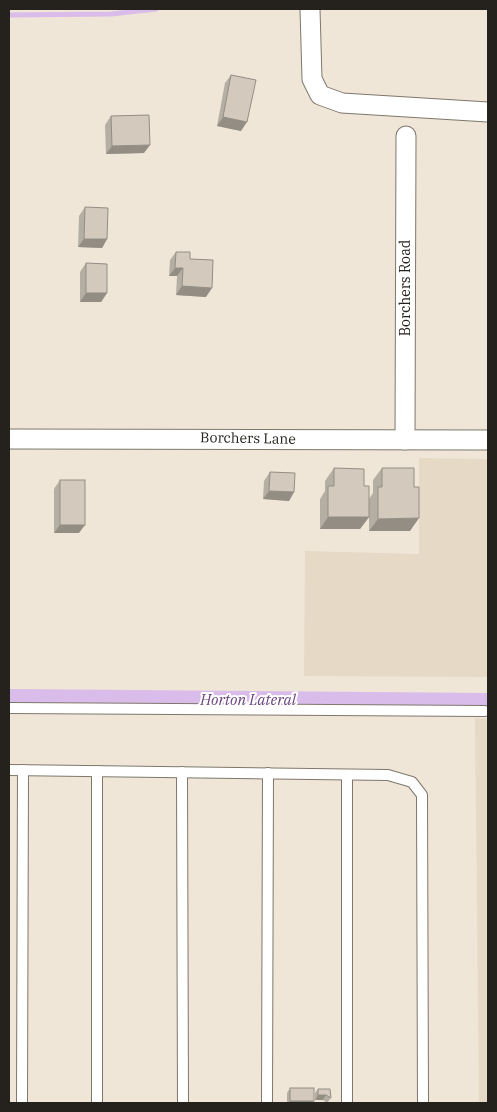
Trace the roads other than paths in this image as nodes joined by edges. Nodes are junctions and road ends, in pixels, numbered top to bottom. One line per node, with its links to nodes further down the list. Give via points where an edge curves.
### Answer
1 (310, 9): 2 (street, via 312,79 320,95 342,103)
2 (488, 112)
3 (406, 136): 5 (street, Borchers Road)
4 (9, 439): 5 (street, Borchers Lane)
5 (405, 440): 6 (street, Borchers Lane)
6 (488, 440)
7 (9, 708): 8 (lane)
8 (485, 711)
9 (9, 770): 10 (lane)
10 (23, 770): 11 (lane); 15 (lane)
11 (96, 771): 12 (lane); 16 (lane)
12 (182, 772): 13 (lane); 17 (lane)
13 (268, 774): 14 (lane); 18 (lane)
14 (347, 775): 19 (lane); 20 (lane, via 388,775 412,782 422,795)
15 (22, 1103)
16 (97, 1103)
17 (182, 1103)
18 (267, 1103)
19 (347, 1103)
20 (423, 1103)

